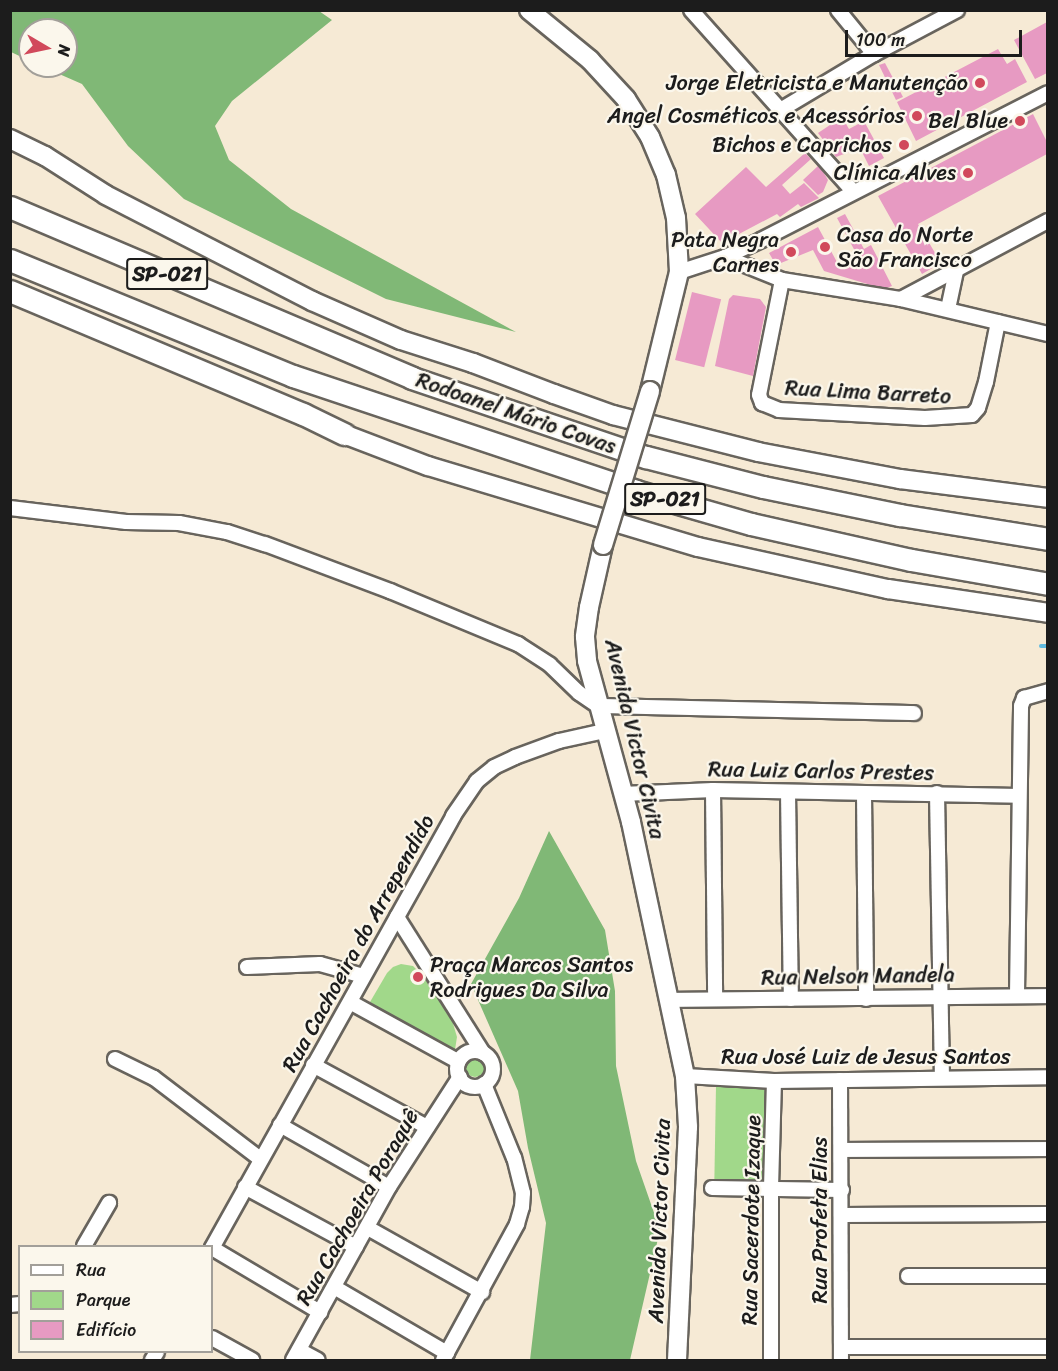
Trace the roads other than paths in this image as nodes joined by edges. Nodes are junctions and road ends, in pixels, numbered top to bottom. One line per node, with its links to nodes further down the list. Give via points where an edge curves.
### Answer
1 (529, 10): 15 (main road, Avenida Victor Civita, via 597,68 626,99 650,136 666,175 676,218)
2 (691, 10): 7 (street)
3 (838, 10): 5 (street)
4 (957, 10): 5 (street)
5 (874, 54): 7 (street)
6 (1047, 93): 9 (street)
7 (782, 109): 9 (street)
8 (10, 139): 24 (main road, via 106,195 312,301 401,340 583,405 758,452 900,479)
9 (853, 191): 12 (street)
10 (10, 207): 26 (highway, Rodoanel Mário Covas / SP-021, via 412,378 646,458 900,515)
11 (1047, 221): 14 (street)
12 (725, 257): 15 (street); 16 (street)
13 (10, 260): 27 (highway, Rodoanel Mário Covas / SP-021, via 293,376 636,491 751,524)
14 (956, 270): 18 (street); 20 (street)
15 (679, 272): 30 (main road, Avenida Victor Civita, bridge, via 650,391 603,545 585,637 586,661)
16 (782, 280): 18 (street); 21 (street, Rua Lima Barreto, via 759,395 762,403 779,410 963,418 972,415 978,408)
17 (10, 291): 23 (highway)
18 (901, 299): 20 (street)
19 (10, 305): 23 (highway, via 300,422)
20 (948, 309): 21 (street)
21 (998, 322): 22 (street)
22 (1047, 334)
23 (344, 434): 28 (main road, via 428,466 698,547 888,589)
24 (1047, 498)
25 (10, 508): 30 (street, via 126,522 179,523 266,544 518,644 550,665)
26 (1047, 539)
27 (1047, 584)
28 (1047, 613)
29 (1047, 691): 38 (street, via 1024,698)
30 (598, 706): 31 (street); 32 (main road, Avenida Victor Civita)
31 (914, 713)
32 (603, 731): 37 (main road, Avenida Victor Civita); 39 (street, Rua Cachoeira do Arrependido, via 515,757 494,766 477,781)
33 (713, 790): 34 (street, Rua Luiz Carlos Prestes); 37 (street, Rua Luiz Carlos Prestes); 45 (street)
34 (788, 792): 35 (street, Rua Luiz Carlos Prestes); 46 (street)
35 (864, 793): 36 (street, Rua Luiz Carlos Prestes); 47 (street)
36 (937, 793): 38 (street, Rua Luiz Carlos Prestes); 43 (street)
37 (622, 794): 48 (main road, Avenida Victor Civita)
38 (1019, 796): 42 (street)
39 (397, 917): 41 (street, Rua Cachoeira do Arrependido); 50 (street)
40 (247, 967): 41 (street, via 320,964)
41 (363, 976): 49 (street, Rua Cachoeira do Arrependido)
42 (1017, 995): 43 (street, Rua Nelson Mandela); 44 (street, Rua Nelson Mandela)
43 (941, 996): 47 (street, Rua Nelson Mandela); 58 (street)
44 (1047, 996)
45 (716, 998): 46 (street, Rua Nelson Mandela); 48 (street, Rua Nelson Mandela)
46 (790, 999): 47 (street, Rua Nelson Mandela)
47 (866, 999)
48 (669, 1000): 55 (main road, Avenida Victor Civita)
49 (350, 1002): 52 (street); 54 (street, Rua Cachoeira do Arrependido)
50 (463, 1023): 51 (street); 52 (street)
51 (483, 1053): 52 (street, via 474,1051); 61 (street, via 491,1060 493,1071)
52 (462, 1058): 56 (street)
53 (115, 1059): 66 (street, via 154,1078)
54 (313, 1065): 62 (street, Rua Cachoeira do Arrependido); 63 (street)
55 (685, 1076): 60 (street, Rua José Luiz de Jesus Santos); 92 (main road, Avenida Victor Civita, via 688,1127)
56 (460, 1077): 61 (street, via 470,1086); 63 (street, Rua Cachoeira Poraquê)
57 (1047, 1077): 58 (street, Rua José Luiz de Jesus Santos)
58 (942, 1078): 59 (street, Rua José Luiz de Jesus Santos)
59 (840, 1080): 60 (street, Rua José Luiz de Jesus Santos); 65 (street, Rua Profeta Elias)
60 (774, 1081): 70 (street, Rua Sacerdote Izaque)
61 (484, 1084): 83 (street, via 503,1126 523,1192 518,1224)
62 (280, 1125): 66 (street, Rua Cachoeira do Arrependido); 68 (street)
63 (427, 1127): 68 (street, Rua Cachoeira Poraquê)
64 (1047, 1149): 65 (street)
65 (842, 1150): 71 (street, Rua Profeta Elias)
66 (259, 1158): 67 (street, Rua Cachoeira do Arrependido)
67 (245, 1187): 77 (street, Rua Cachoeira do Arrependido); 78 (street)
68 (389, 1187): 75 (street, Rua Cachoeira Poraquê)
69 (712, 1188): 70 (street)
70 (771, 1188): 71 (street); 93 (street, Rua Sacerdote Izaque)
71 (842, 1190): 74 (street, Rua Profeta Elias)
72 (109, 1203): 76 (street)
73 (1047, 1214): 74 (street)
74 (842, 1215): 87 (street, Rua Profeta Elias)
75 (368, 1228): 78 (street, Rua Cachoeira Poraquê); 83 (street)
76 (85, 1245)
77 (213, 1246)
78 (356, 1247): 82 (street, Rua Cachoeira Poraquê)
79 (213, 1249): 84 (street)
80 (908, 1276): 81 (street)
81 (1047, 1276)
82 (334, 1287): 84 (street, Rua Cachoeira Poraquê); 89 (street)
83 (482, 1292): 89 (street)
84 (320, 1312): 88 (street, Rua Cachoeira Poraquê)
85 (213, 1339): 90 (street)
86 (1047, 1347): 87 (street)
87 (841, 1354)
88 (296, 1355): 91 (street)
89 (445, 1357)
90 (252, 1360)
91 (318, 1360)
92 (677, 1360)
93 (771, 1360)

